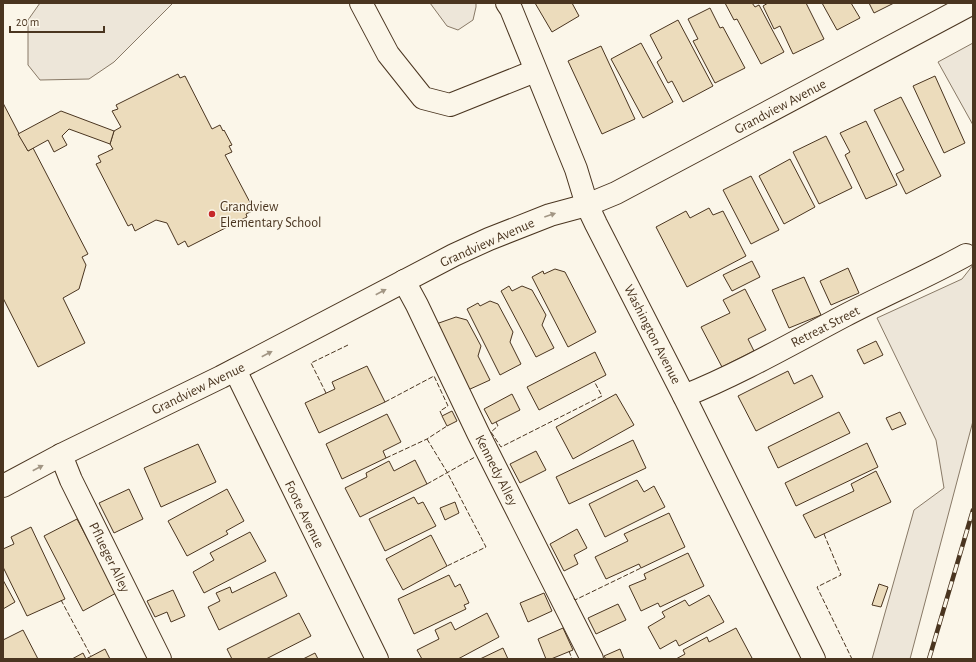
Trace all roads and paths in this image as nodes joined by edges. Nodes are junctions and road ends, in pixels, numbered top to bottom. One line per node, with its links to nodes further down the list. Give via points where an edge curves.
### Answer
1 (361, 3): 4 (street, via 388,54 423,98 450,105)
2 (973, 3): 5 (street, Grandview Avenue, via 616,193)
3 (512, 5): 4 (street, Washington Avenue)
4 (535, 71): 5 (street, Washington Avenue, via 576,169)
5 (587, 205): 7 (street, Grandview Avenue, one-way to 5, via 489,239 550,215); 9 (street, Washington Avenue)
6 (966, 255): 9 (street, Retreat Street, via 713,384)
7 (404, 281): 8 (street, Grandview Avenue, one-way to 7); 14 (street, Kennedy Alley)
8 (235, 370): 10 (street, Grandview Avenue); 13 (street, Foote Avenue)
9 (684, 396): 15 (street, Washington Avenue)
10 (61, 455): 11 (street, Grandview Avenue, one-way to 10); 12 (street, Pflueger Alley)
11 (3, 486)
12 (160, 659)
13 (376, 659)
14 (592, 659)
15 (814, 659)

